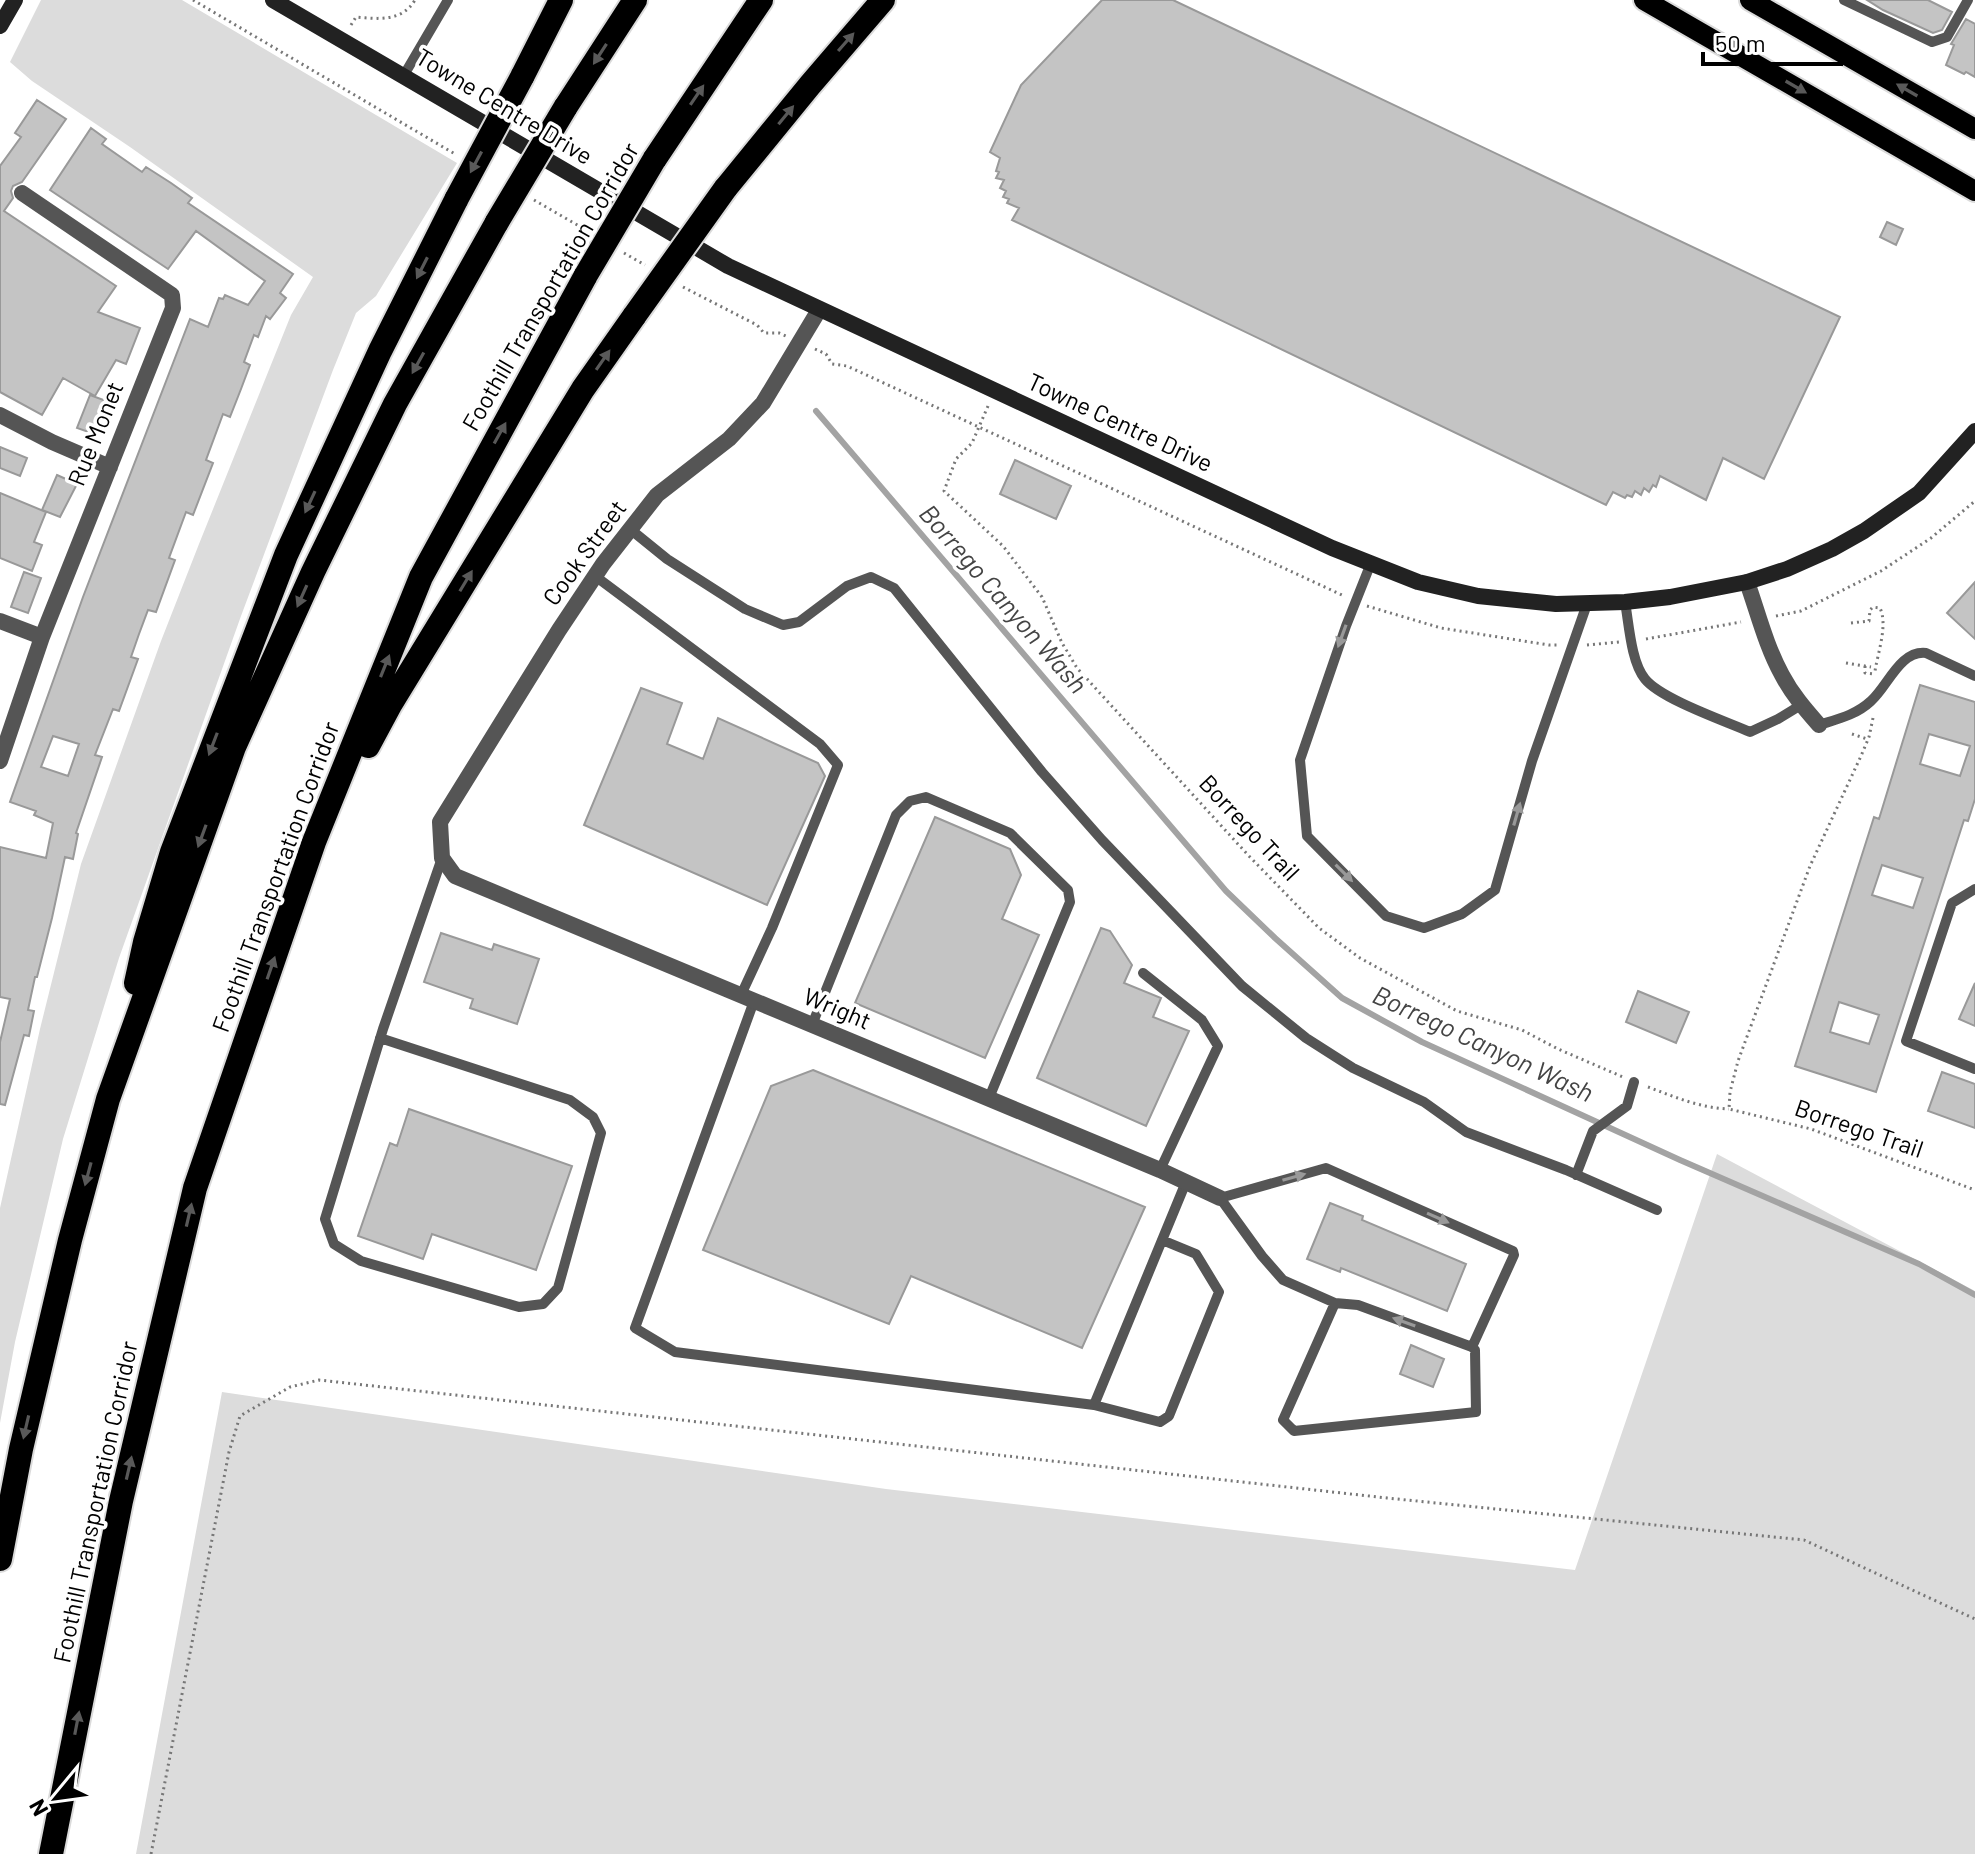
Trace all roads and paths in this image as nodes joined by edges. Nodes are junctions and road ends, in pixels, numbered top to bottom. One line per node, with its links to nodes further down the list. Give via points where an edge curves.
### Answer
1 (15, 0): 13 (street)
2 (273, 0): 14 (street, Towne Centre Drive)
3 (415, 0): 14 (path, via 386,19 356,17)
4 (448, 0): 15 (lane)
5 (561, 0): 58 (highway, one-way to 58, bridge, via 380,351 286,555 172,852)
6 (635, 0): 58 (highway, one-way to 58, bridge, via 497,222 395,404 313,572 234,747)
7 (761, 0): 48 (highway, Foothill Transportation Corridor, one-way to 7, bridge, via 421,577 586,275 654,160)
8 (883, 0): 48 (highway, one-way to 8, bridge, via 398,692 583,389 725,189)
9 (1750, 0): 16 (main road, one-way to 9)
10 (1844, 0): 11 (lane, via 1932,42 1947,37)
11 (1968, 0)
12 (1653, 2): 17 (main road, one-way to 17)
13 (0, 26)
14 (342, 40): 15 (street, Towne Centre Drive)
15 (404, 75): 19 (street, Towne Centre Drive, via 728,266)
16 (1975, 129)
17 (1975, 191)
18 (22, 193): 25 (street, Rue Monet, via 172,295 173,308)
19 (819, 310): 21 (street, Towne Centre Drive); 27 (street, Cook Street, via 763,403 729,439 657,495)
20 (826, 354): 23 (path, via 832,364 847,366)
21 (995, 391): 23 (path, Borrego Trail); 28 (street, Towne Centre Drive)
22 (0, 415): 25 (street)
23 (978, 427): 56 (path, Borrego Trail, via 972,443 956,459 944,491 1003,546 1042,597 1077,668 1319,928 1360,958 1457,1011 1522,1030)
24 (1975, 431): 30 (street, Towne Centre Drive, via 1919,493 1864,531 1787,569)
25 (110, 467): 36 (street, Rue Monet)
26 (1975, 501): 33 (path, via 1881,571)
27 (630, 529): 29 (street, Cook Street); 61 (lane, via 745,609 783,625 799,622 859,581 871,577 894,588 1042,772 1242,986 1306,1038 1424,1102 1466,1132)
28 (1371, 563): 32 (street, Towne Centre Drive, via 1418,582 1478,596); 32 (lane, one-way to 32, via 1300,760 1307,836 1386,916 1424,928 1462,914 1495,890 1532,761)
29 (595, 576): 49 (street, Cook Street, via 440,822); 52 (lane, via 820,744 838,765)
30 (1747, 582): 31 (street, Towne Centre Drive); 43 (street, via 1782,675)
31 (1625, 602): 32 (street, Towne Centre Drive); 43 (lane, via 1637,662 1646,680 1670,697 1750,732)
32 (1587, 604)
33 (1799, 611)
34 (0, 621): 36 (street)
35 (1851, 623): 40 (path, via 1869,621 1873,607 1883,613)
36 (42, 637): 47 (street, Rue Monet)
37 (1846, 663): 38 (path)
38 (1865, 666): 39 (path); 40 (path, via 1865,673)
39 (1871, 667)
40 (1875, 674): 42 (path)
41 (1975, 676): 42 (lane, via 1918,652 1903,662)
42 (1872, 701): 44 (lane, via 1851,715); 46 (path)
43 (1801, 705): 44 (street)
44 (1819, 725)
45 (1852, 734): 46 (path)
46 (1867, 739): 59 (path, via 1810,866 1738,1061)
47 (0, 761)
48 (314, 842): 72 (highway, Foothill Transportation Corridor, one-way to 48, via 121,1501 195,1188)
49 (442, 858): 52 (street, Wright, via 455,876); 54 (lane)
50 (1975, 889): 55 (lane, via 1952,903 1906,1041)
51 (1143, 973): 60 (lane, via 1202,1020 1218,1046)
52 (748, 998): 53 (street, Wright); 69 (lane, via 635,1328 675,1352)
53 (812, 1025): 57 (street, Wright); 57 (lane, via 896,815 910,801 926,797 1010,833 1068,890 1070,902)
54 (380, 1038): 54 (lane, via 325,1219 334,1244 361,1261 504,1303 543,1304 558,1288 601,1133 593,1117 570,1100)
55 (1975, 1069)
56 (1634, 1082): 59 (path, Borrego Trail, via 1712,1109); 61 (lane, via 1627,1106 1593,1131)
57 (989, 1098): 60 (street, Wright)
58 (108, 1099): 70 (highway, one-way to 70, via 63,1270)
59 (1729, 1109): 63 (path, Borrego Trail, via 1811,1129)
60 (1160, 1170): 62 (street, Wright)
61 (1576, 1175): 65 (lane)
62 (1186, 1182): 64 (street, Wright); 66 (lane)
63 (1975, 1190)
64 (1220, 1198): 67 (lane, via 1283,1280); 68 (lane, one-way to 68, via 1326,1168 1513,1251)
65 (1657, 1210)
66 (1162, 1240): 69 (lane); 69 (lane, via 1196,1254 1219,1292 1169,1416 1160,1422)
67 (1335, 1303): 68 (lane, one-way to 67, via 1358,1305); 68 (lane, via 1283,1420 1294,1431 1476,1412)
68 (1472, 1347)
69 (1094, 1405)
70 (0, 1559)
71 (1975, 1619): 73 (path, via 1804,1540 319,1380 290,1387 240,1416)
72 (51, 1854)
73 (151, 1854)

